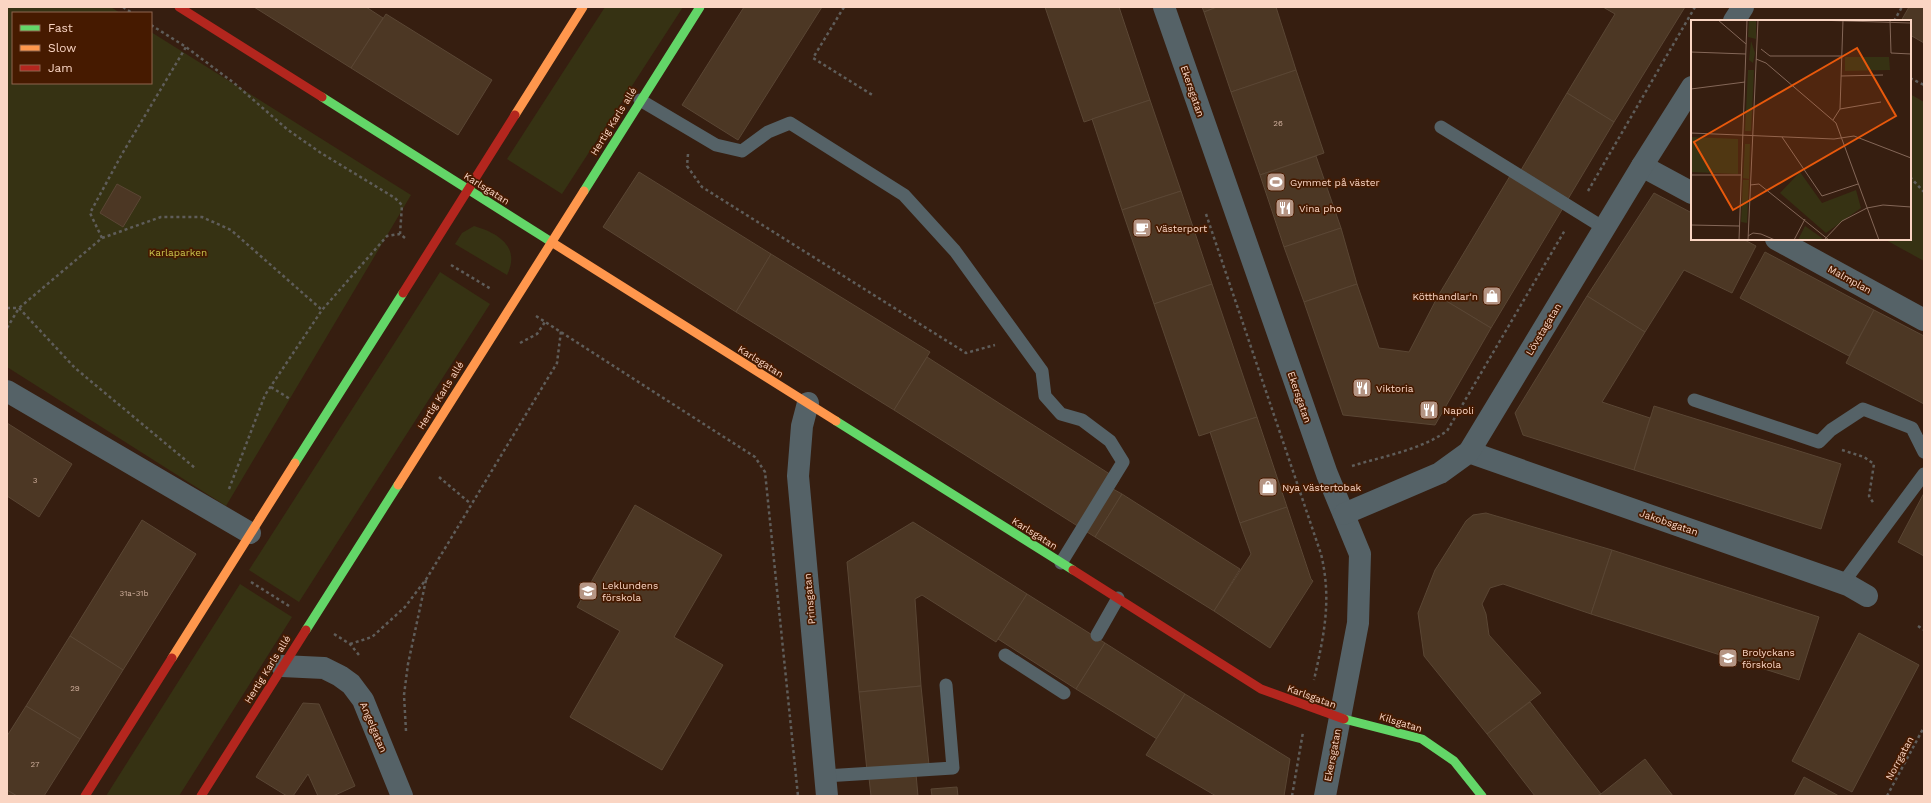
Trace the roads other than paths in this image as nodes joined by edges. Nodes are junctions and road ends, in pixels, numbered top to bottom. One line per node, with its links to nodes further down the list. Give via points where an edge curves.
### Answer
1 (179, 7): 11 (main road, Karlsgatan)
2 (583, 7): 11 (main road)
3 (700, 7): 8 (main road, Hertig Karls allé)
4 (1164, 7): 23 (street, Ekersgatan, via 1327,474)
5 (1743, 7): 6 (street)
6 (1735, 20)
7 (1691, 89): 10 (street, Lövstagatan)
8 (640, 100): 15 (main road, Hertig Karls allé); 25 (lane, via 716,145 742,151 768,132 790,123 904,195 955,251 1042,371 1046,396 1061,414 1082,420 1110,441 1123,462)
9 (1441, 127): 13 (lane)
10 (1642, 166): 12 (street); 13 (street, Lövstagatan)
11 (468, 189): 15 (main road, Karlsgatan); 24 (main road)
12 (1691, 192)
13 (1604, 228): 20 (street, Lövstagatan)
14 (1778, 240): 16 (street, Malmplan)
15 (551, 241): 19 (main road, Karlsgatan); 31 (main road, Hertig Karls allé)
16 (1924, 320)
17 (7, 391): 24 (street)
18 (1694, 400): 21 (lane, via 1819,442 1831,430 1863,409 1912,428)
19 (808, 403): 25 (main road, Karlsgatan); 35 (street, Prinsgatan, via 802,426 798,476)
20 (1469, 452): 23 (street, Lövstagatan, via 1440,473); 26 (street, Jakobsgatan)
21 (1924, 452)
22 (1924, 474): 26 (lane)
23 (1344, 514): 34 (street, Ekersgatan, via 1360,554 1358,623)
24 (250, 533): 36 (main road)
25 (1061, 563): 28 (main road, Karlsgatan)
26 (1843, 583): 27 (street, Jakobsgatan)
27 (1867, 596)
28 (1118, 598): 29 (lane); 34 (main road, Karlsgatan, via 1261,689)
29 (1097, 635)
30 (1005, 656): 33 (lane)
31 (282, 666): 37 (main road, Hertig Karls allé); 38 (street, Angelgatan, via 324,668 351,684 363,700)
32 (946, 685): 35 (lane, via 953,768)
33 (1064, 693)
34 (1339, 718): 39 (street, Ekersgatan); 40 (main road, Kilsgatan, via 1422,739 1454,761)
35 (826, 786)
36 (85, 796)
37 (201, 796)
38 (402, 796)
39 (1324, 796)
40 (1482, 796)

